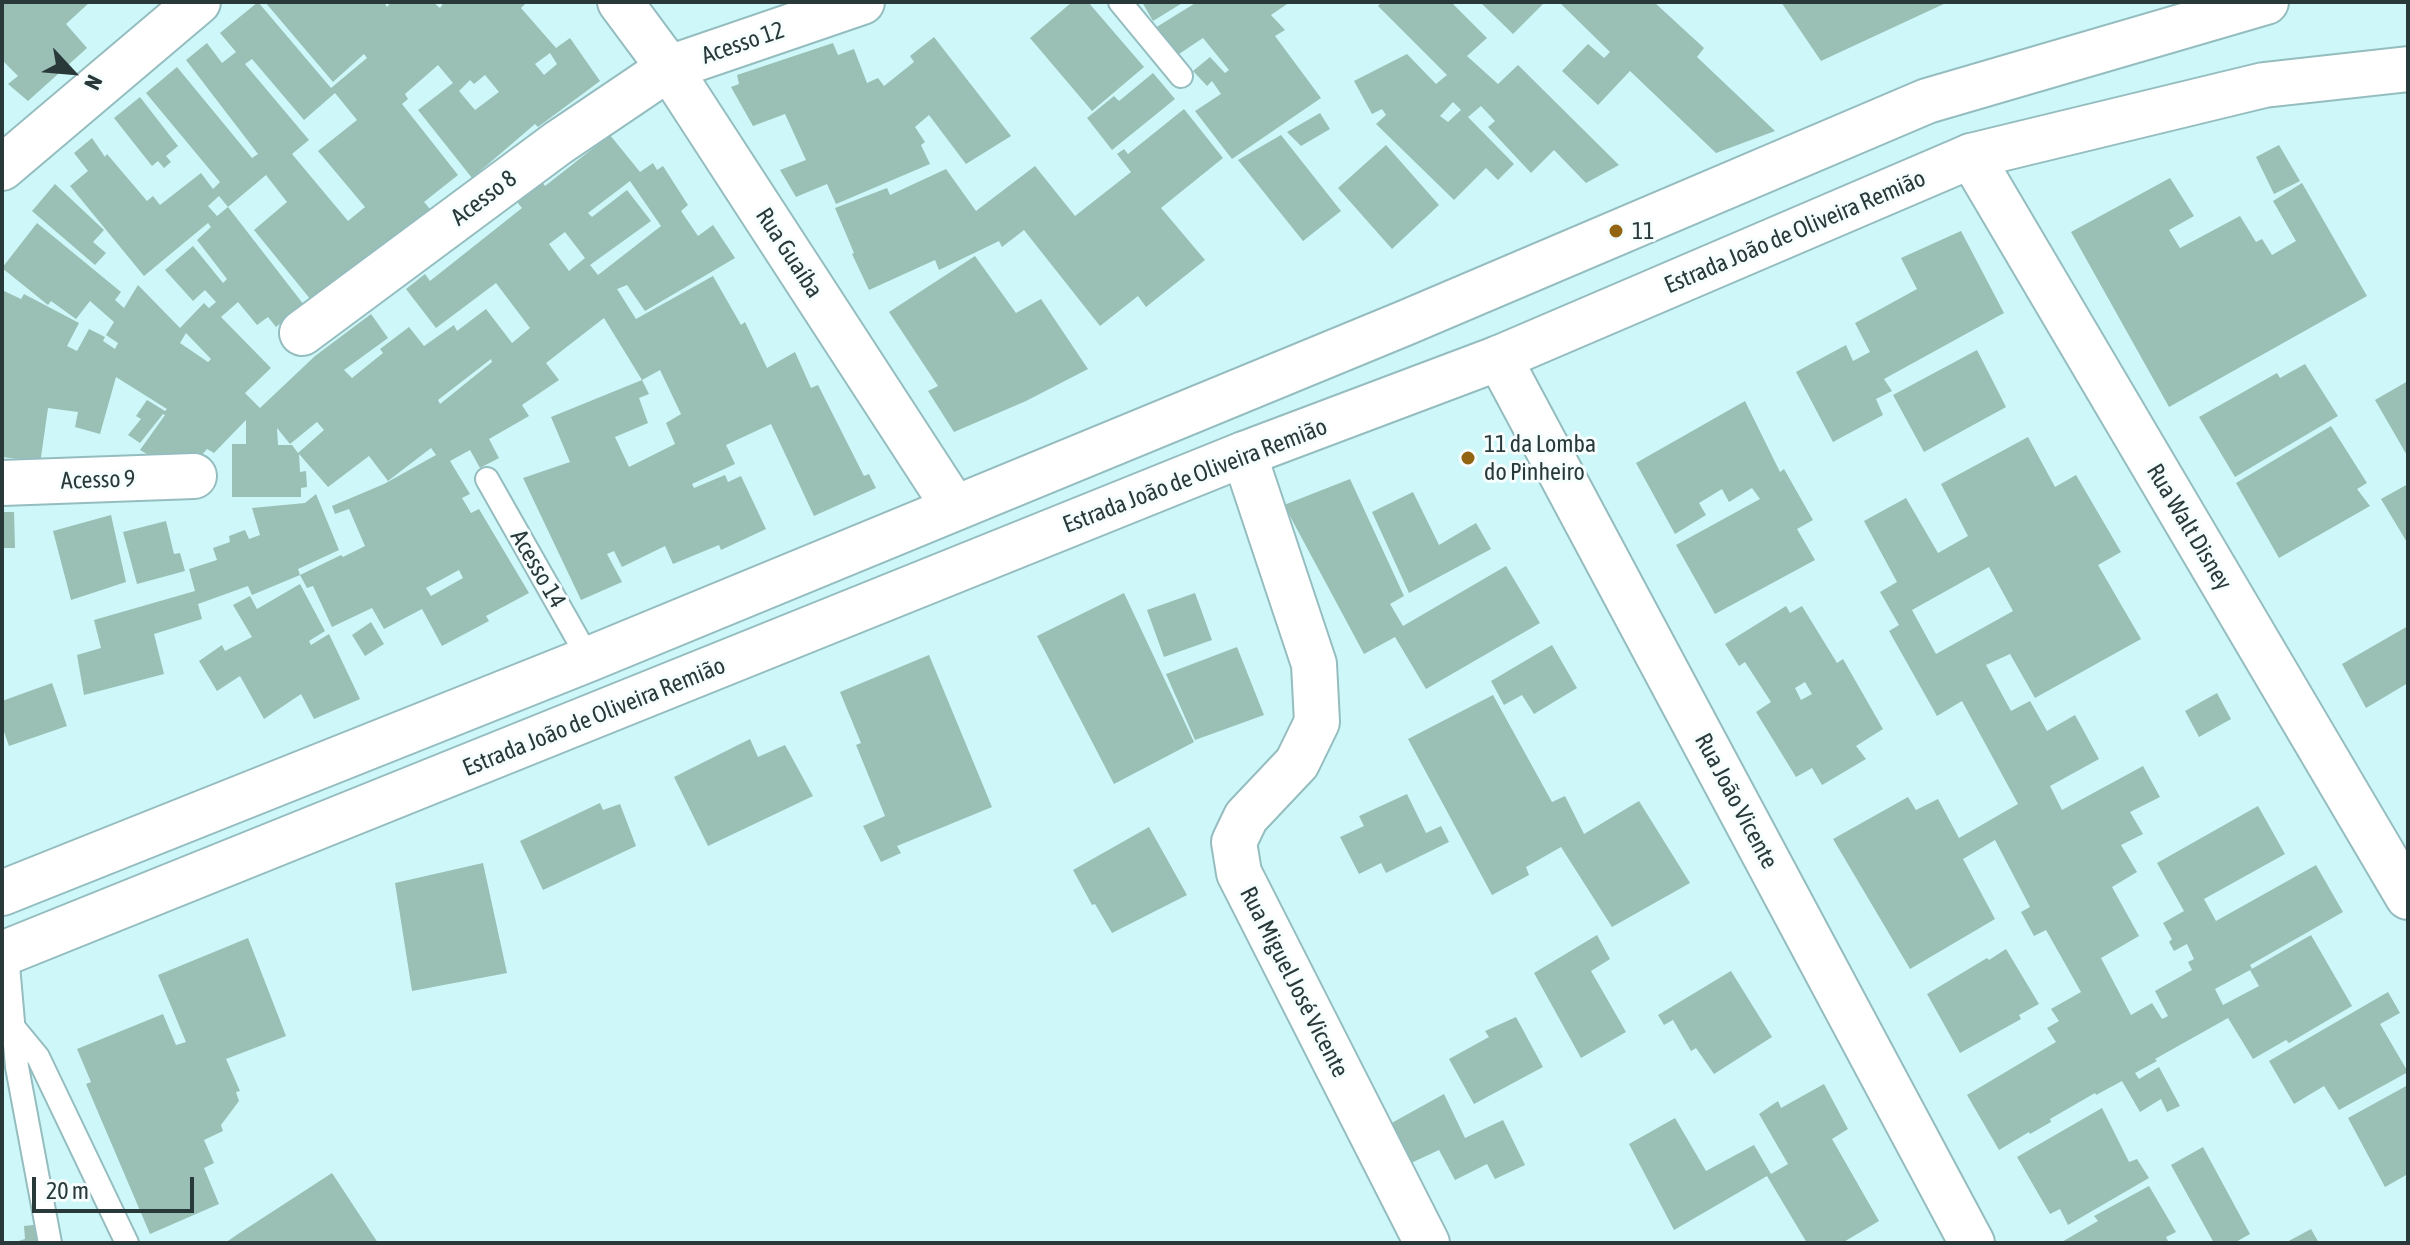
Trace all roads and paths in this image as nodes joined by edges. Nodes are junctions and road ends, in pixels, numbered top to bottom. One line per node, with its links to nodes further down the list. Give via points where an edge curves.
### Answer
1 (198, 2): 10 (main road)
2 (620, 2): 6 (main road, Rua Guaíba)
3 (862, 2): 6 (main road, Acesso 12)
4 (1120, 2): 8 (lane)
5 (2266, 2): 17 (main road, via 1927,101)
6 (669, 68): 11 (main road, Acesso 8, via 558,143); 17 (main road, Rua Guaíba)
7 (2408, 69): 9 (main road, Estrada João de Oliveira Remião, via 2264,85)
8 (1181, 76)
9 (1971, 156): 12 (main road, Estrada João de Oliveira Remião); 20 (main road, Rua Walt Disney)
10 (2, 168)
11 (302, 333)
12 (1499, 358): 13 (main road, Estrada João de Oliveira Remião); 26 (main road, Rua João Vicente)
13 (1244, 454): 21 (main road, Estrada João de Oliveira Remião); 25 (main road, Rua Miguel José Vicente, via 1314,664 1317,722 1297,763 1246,817 1234,842 1239,873)
14 (194, 476): 16 (main road, Acesso 9)
15 (487, 479): 18 (lane, Acesso 14)
16 (2, 483)
17 (954, 507): 18 (main road)
18 (589, 659): 19 (main road)
19 (2, 893)
20 (2408, 897)
21 (5, 954): 22 (lane)
22 (15, 1029): 23 (lane, via 17,1067); 24 (lane, via 38,1057)
23 (50, 1243)
24 (127, 1243)
25 (1427, 1243)
26 (1972, 1243)

